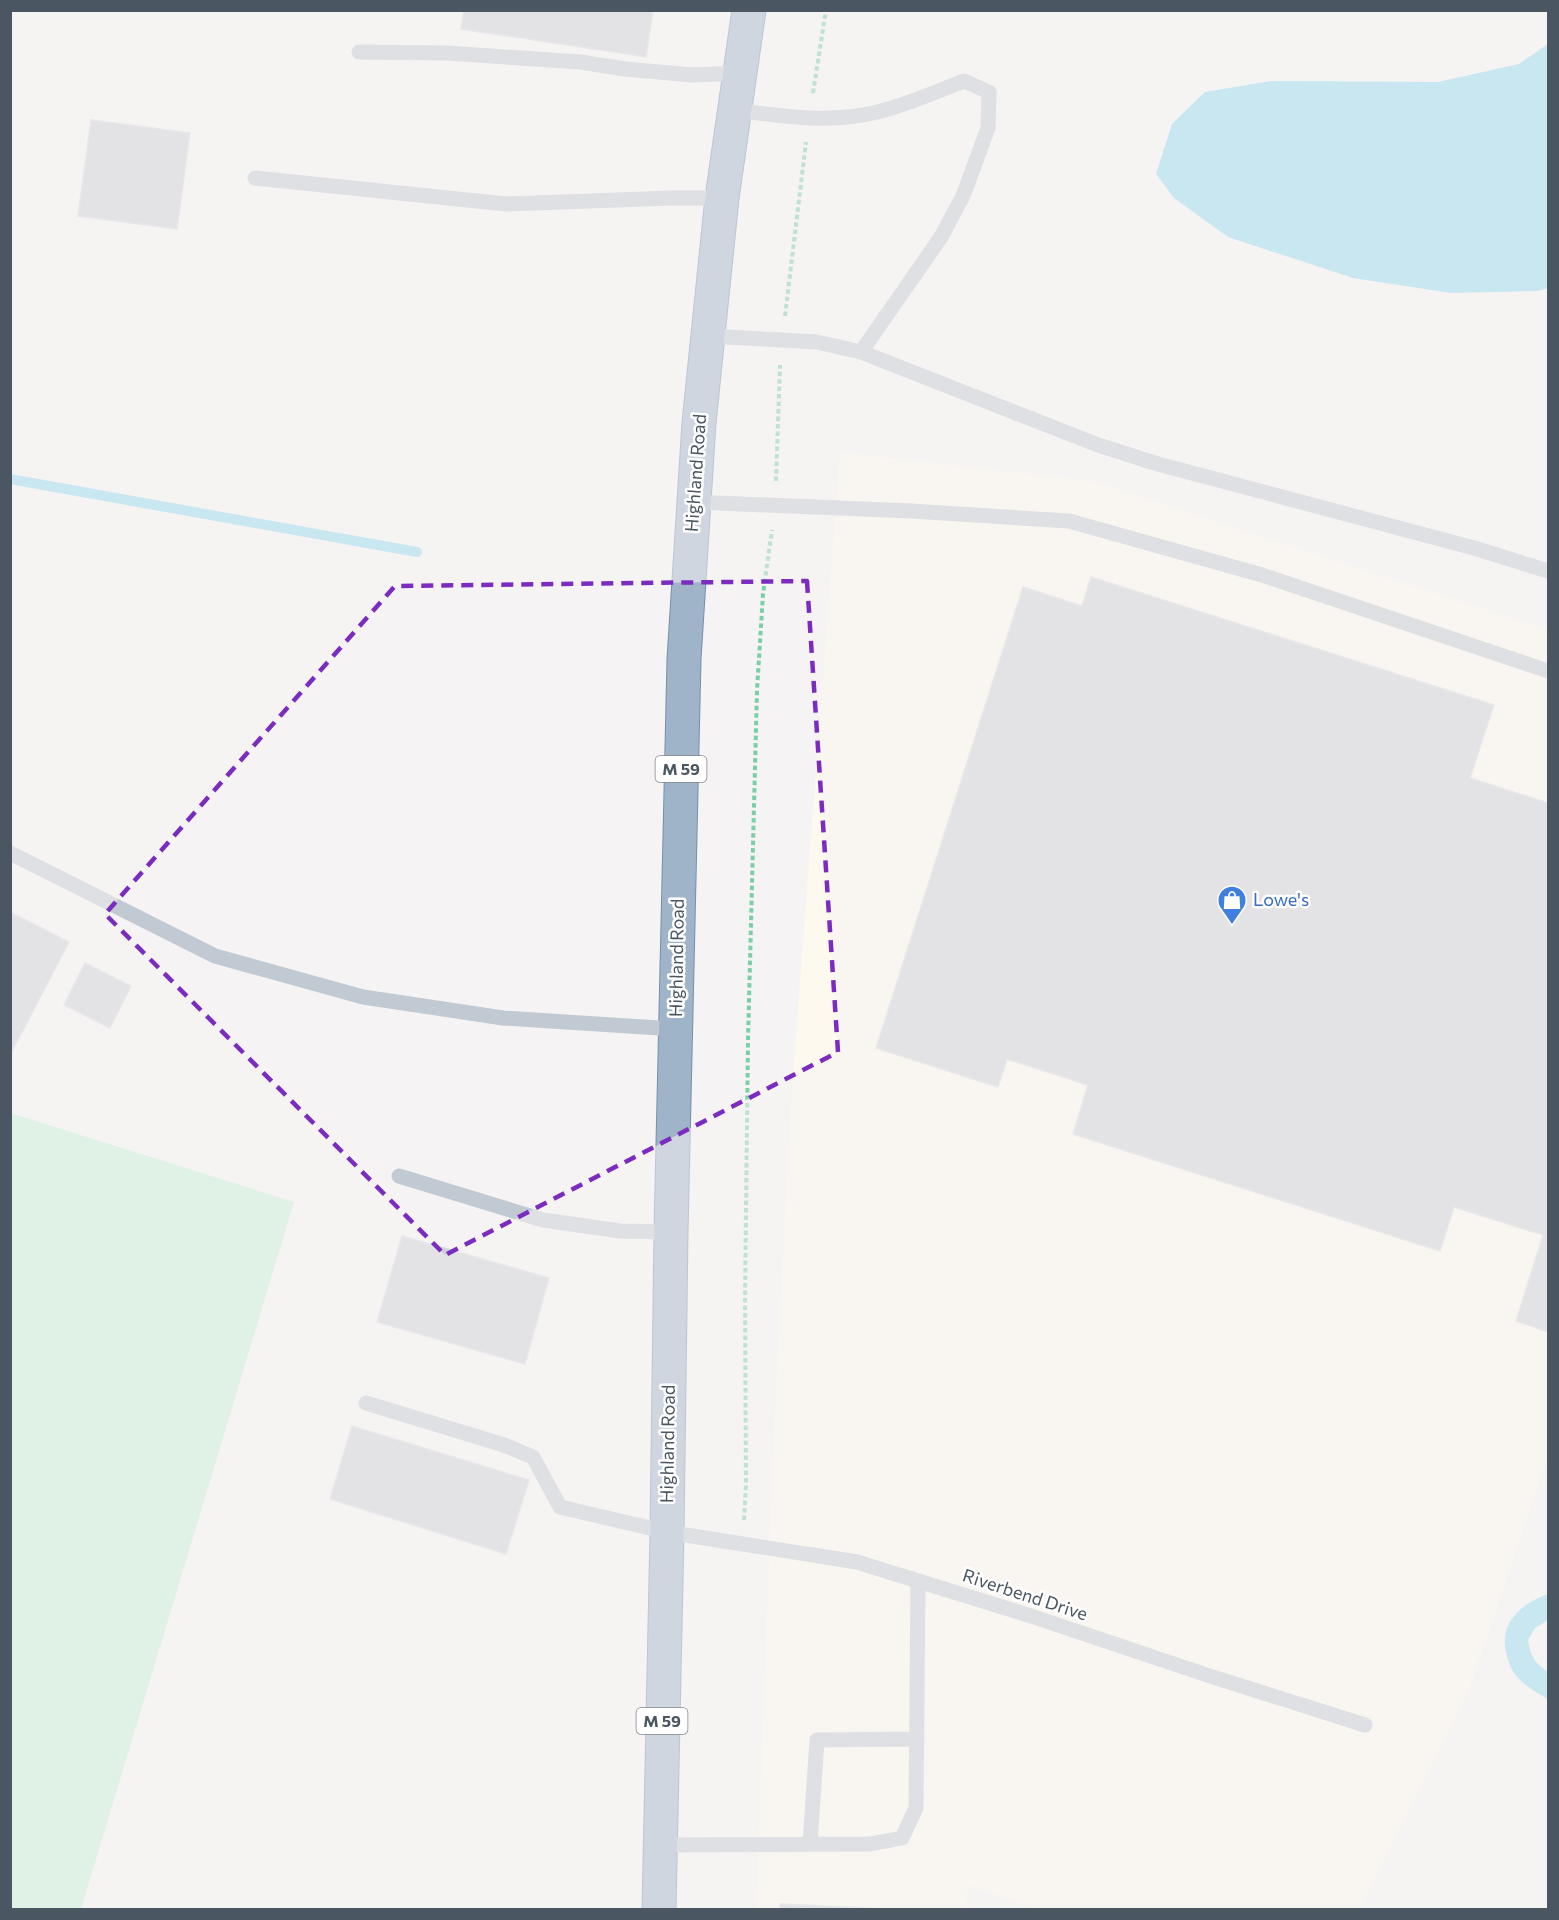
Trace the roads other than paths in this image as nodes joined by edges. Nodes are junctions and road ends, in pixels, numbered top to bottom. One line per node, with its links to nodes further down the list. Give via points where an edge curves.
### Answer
1 (749, 10): 3 (highway, Highland Road / M 59)
2 (359, 52): 3 (lane, via 481,55 693,75)
3 (740, 73): 4 (highway, Highland Road / M 59)
4 (735, 110): 6 (highway, Highland Road / M 59); 8 (lane, via 809,119 836,118 876,112 964,81 989,92 988,128 963,196 941,237)
5 (255, 178): 6 (lane, via 506,204)
6 (722, 198): 7 (highway, Highland Road / M 59)
7 (708, 336): 8 (lane, via 817,342); 9 (highway, Highland Road / M 59)
8 (861, 352): 10 (lane, via 1098,445)
9 (693, 502): 11 (lane, via 1069,521 1262,575); 13 (highway, Highland Road / M 59, via 684,658)
10 (1548, 571)
11 (1548, 671)
12 (10, 853): 13 (lane, via 215,956 363,997 503,1018)
13 (675, 1029): 15 (highway, Highland Road / M 59)
14 (399, 1176): 15 (lane, via 543,1221 620,1231)
15 (670, 1232): 17 (highway, Highland Road / M 59)
16 (366, 1403): 17 (lane, Riverbend Drive, via 504,1444 533,1457 560,1507)
17 (667, 1532): 18 (lane, Riverbend Drive, via 857,1562); 22 (highway, Highland Road / M 59)
18 (918, 1581): 19 (lane, Riverbend Drive); 20 (lane)
19 (1365, 1725)
20 (917, 1739): 21 (lane, via 916,1808 902,1838 870,1844); 21 (lane, via 817,1740)
21 (810, 1844): 22 (lane)
22 (660, 1845): 23 (highway, Highland Road / M 59)
23 (659, 1910)

